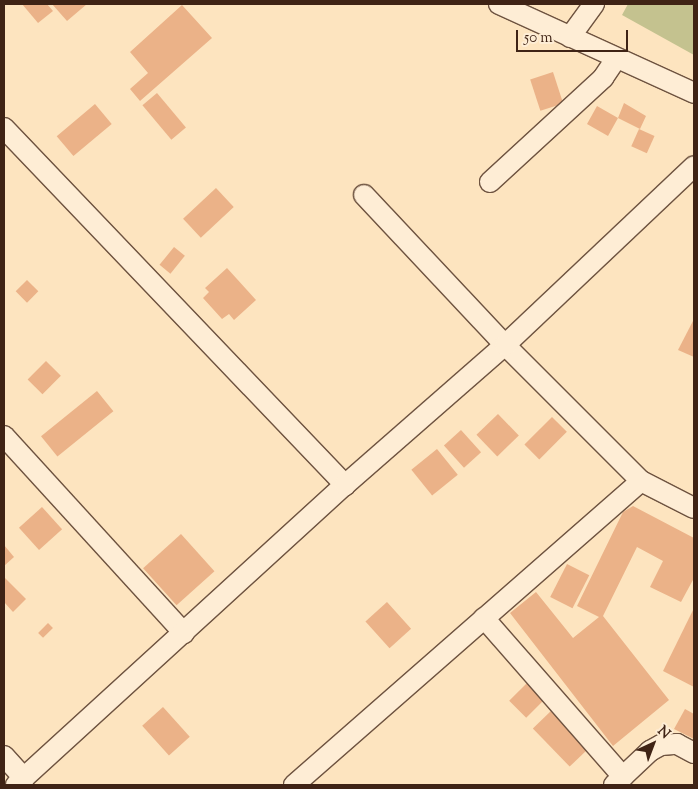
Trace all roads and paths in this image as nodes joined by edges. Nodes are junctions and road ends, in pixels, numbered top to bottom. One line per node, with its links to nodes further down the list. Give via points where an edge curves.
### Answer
1 (499, 4): 3 (street)
2 (594, 4): 3 (street)
3 (570, 38): 4 (street)
4 (616, 59): 5 (street); 8 (street, via 603,78)
5 (694, 93)
6 (4, 128): 13 (street)
7 (694, 166): 10 (street)
8 (490, 182)
9 (364, 195): 10 (street)
10 (505, 345): 12 (street); 13 (street)
11 (4, 436): 16 (street)
12 (641, 481): 14 (street); 15 (street)
13 (345, 486): 16 (street)
14 (694, 508)
15 (484, 618): 19 (street); 21 (street)
16 (184, 633): 20 (street)
17 (694, 753): 19 (street, via 677,744 661,745 650,751)
18 (4, 756): 20 (street)
19 (619, 781)
20 (20, 782)
21 (294, 785)

